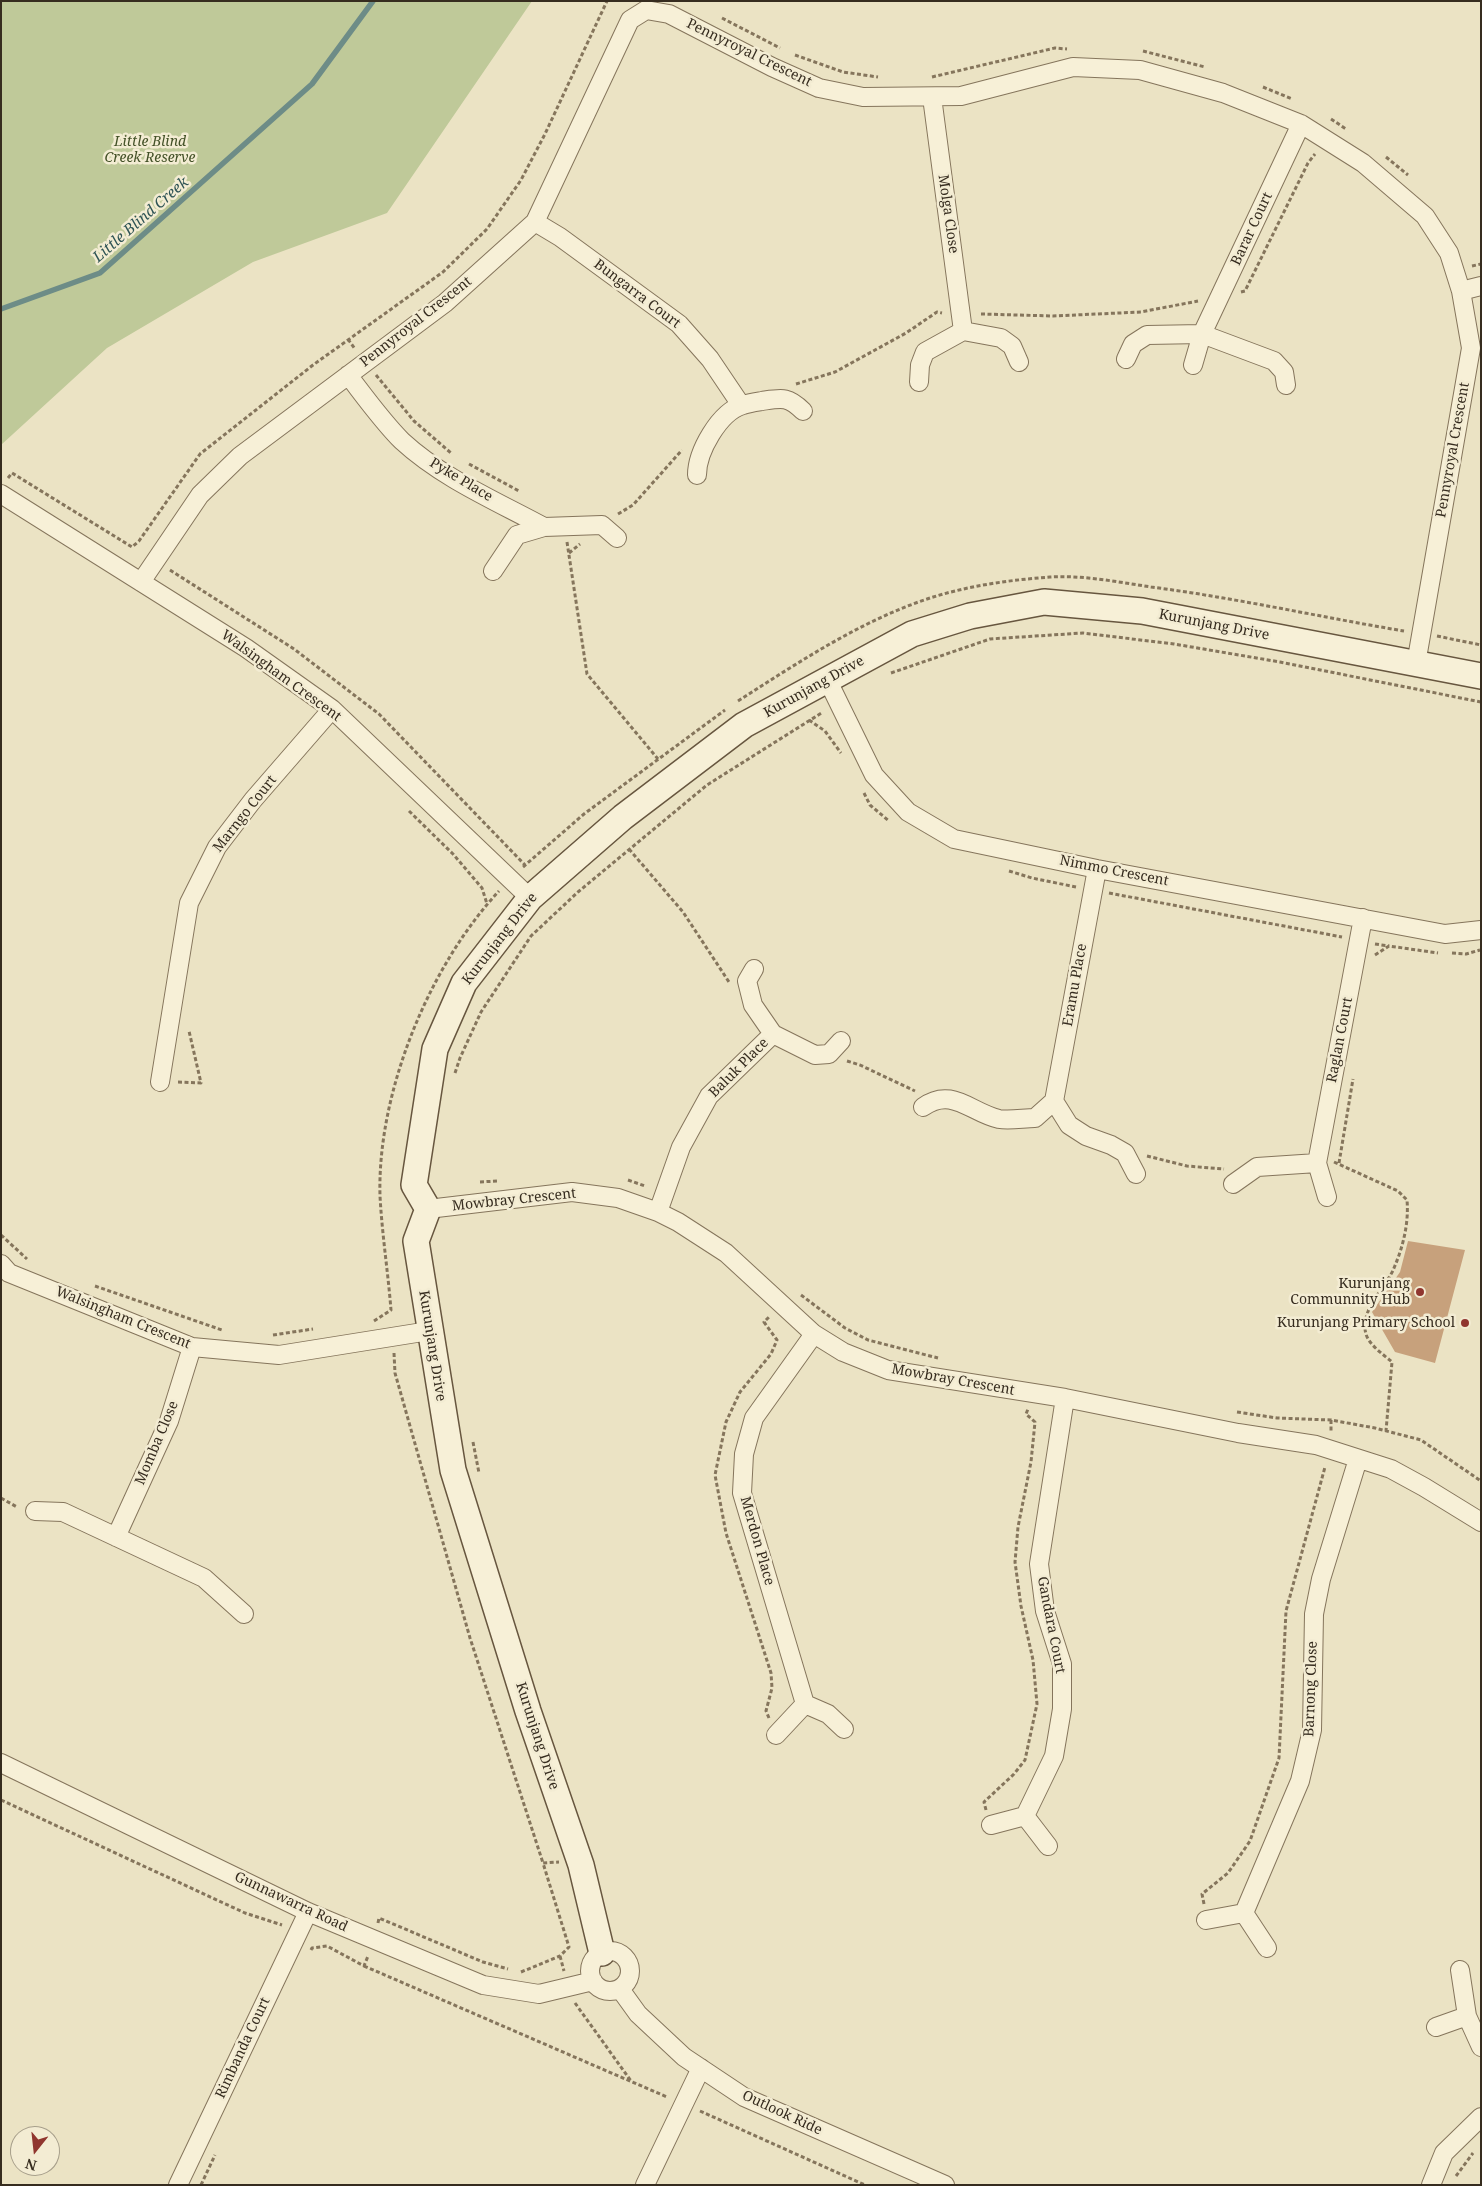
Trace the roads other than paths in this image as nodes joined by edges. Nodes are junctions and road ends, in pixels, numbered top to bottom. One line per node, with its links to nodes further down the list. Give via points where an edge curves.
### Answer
1 (932, 97): 2 (street, Pennyroyal Crescent, via 961,96 1073,67 1140,70 1223,93); 3 (street, Pennyroyal Crescent, via 863,97 819,88 669,14 646,10 630,20); 5 (street, Molga Close)
2 (1302, 124): 4 (street, Pennyroyal Crescent, via 1363,163 1425,216); 6 (street, Barar Court)
3 (535, 222): 10 (street, Pennyroyal Crescent, via 445,303); 13 (street, Bungarra Court, via 678,324 710,359)
4 (1472, 288): 21 (street, Pennyroyal Crescent, via 1471,348)
5 (963, 331): 8 (street, via 1001,338 1012,346); 11 (street, via 925,352)
6 (1202, 334): 7 (street, via 1147,335 1133,344); 9 (street, Barar Court); 12 (street, via 1274,361 1284,372)
7 (1126, 359)
8 (1019, 362)
9 (1193, 365)
10 (348, 375): 17 (street, Pyke Place, via 402,441 438,470); 20 (street, Pennyroyal Crescent, via 240,456 200,495)
11 (919, 382)
12 (1286, 384)
13 (741, 405): 14 (street, via 782,398 794,402); 15 (street, via 717,424 702,451)
14 (803, 411)
15 (697, 475)
16 (3, 489): 20 (street, Walsingham Crescent)
17 (544, 526): 18 (street, Pyke Place, via 602,525); 19 (street, Pyke Place, via 517,535)
18 (617, 538)
19 (493, 571)
20 (140, 582): 24 (street, Walsingham Crescent, via 246,648)
21 (1416, 664): 22 (street, Kurunjang Drive); 23 (street, Kurunjang Drive, via 1142,611 1044,602 970,616 912,634)
22 (1481, 676)
23 (827, 679): 25 (street, Nimmo Crescent, via 874,775 908,812 954,839); 26 (street, Kurunjang Drive, via 744,725 623,818)
24 (332, 709): 26 (street, Walsingham Crescent); 32 (street, Marngo Court, via 217,847 189,903)
25 (1097, 869): 27 (street, Nimmo Crescent); 33 (street, Eramu Place)
26 (530, 898): 39 (street, Kurunjang Drive, via 464,983 435,1049 414,1185)
27 (1363, 918): 28 (street, Nimmo Crescent, via 1445,934); 35 (street, Raglan Court)
28 (1481, 930)
29 (754, 969): 30 (street, Baluk Place, via 747,981 753,1005)
30 (773, 1034): 31 (street, Baluk Place, via 815,1055); 40 (street, Baluk Place, via 709,1096 681,1147)
31 (835, 1048)
32 (160, 1082)
33 (1054, 1102): 34 (street, via 1035,1118 1000,1119 950,1098); 36 (street, via 1069,1125 1125,1153)
34 (928, 1104)
35 (1317, 1160): 37 (street, via 1257,1167); 38 (street, Raglan Court)
36 (1136, 1174)
37 (1233, 1184)
38 (1327, 1197)
39 (428, 1209): 40 (street, Mowbray Crescent, via 572,1192 618,1198); 42 (street, Kurunjang Drive, via 416,1241)
40 (658, 1212): 43 (street, Mowbray Crescent, via 726,1253)
41 (4, 1273): 44 (street, Walsingham Crescent)
42 (429, 1331): 44 (street, Walsingham Crescent, via 279,1356); 62 (street, Kurunjang Drive, via 453,1470 528,1711 579,1860)
43 (814, 1334): 45 (street, Mowbray Crescent, via 843,1352 888,1370); 51 (street, Merdon Place, via 754,1418 744,1454 742,1493)
44 (192, 1347): 49 (street, Momba Close, via 169,1421)
45 (1065, 1398): 46 (street, Mowbray Crescent, via 1238,1433 1316,1445); 55 (street, Gandara Court, via 1039,1564 1045,1611 1062,1664 1062,1709 1054,1756)
46 (1358, 1459): 48 (street, Mowbray Crescent, via 1391,1469); 59 (street, Barnong Close, via 1321,1579 1314,1614 1312,1730 1300,1781)
47 (35, 1511): 49 (street, via 63,1512)
48 (1481, 1522)
49 (116, 1537): 50 (street, via 204,1578)
50 (244, 1614)
51 (805, 1704): 52 (street, via 828,1714); 53 (street)
52 (844, 1729)
53 (776, 1735)
54 (1, 1763): 58 (street, Gunnawarra Road)
55 (1025, 1816): 56 (street); 57 (street)
56 (991, 1825)
57 (1048, 1846)
58 (308, 1912): 64 (street, Gunnawarra Road, via 484,1985 539,1994); 71 (street, Rimbanda Court)
59 (1244, 1913): 60 (street); 61 (street)
60 (1206, 1920)
61 (1266, 1948)
62 (602, 1953): 64 (street, via 592,1961); 65 (street, via 616,1952 627,1960 630,1972)
63 (1460, 1970): 66 (street)
64 (592, 1981): 65 (street, via 608,1991)
65 (620, 1989): 69 (street, Outlook Ride, via 638,2014 684,2057)
66 (1467, 2016): 67 (street); 68 (street)
67 (1436, 2027)
68 (1481, 2047)
69 (701, 2068): 72 (street); 73 (street, Outlook Ride, via 744,2097)
70 (1481, 2118): 74 (street, via 1444,2153)
71 (178, 2185)
72 (645, 2185)
73 (945, 2185)
74 (1430, 2185)

